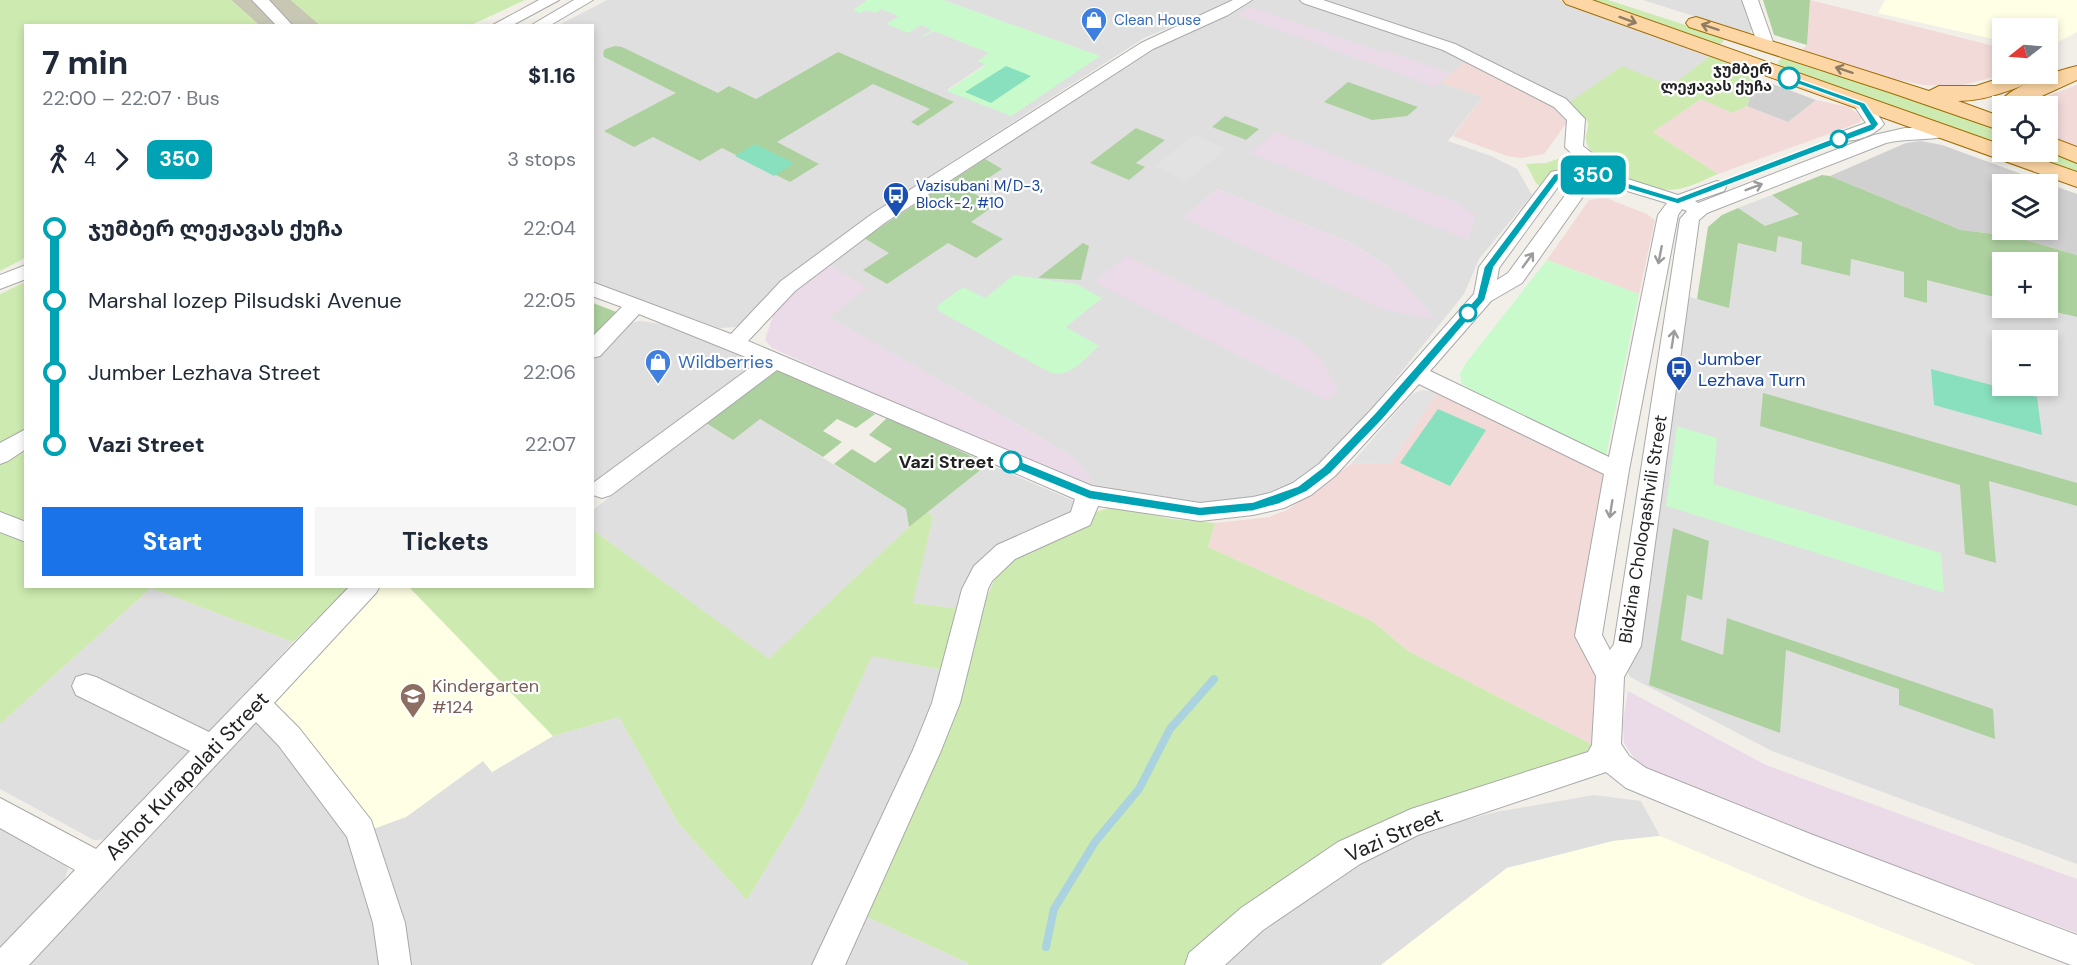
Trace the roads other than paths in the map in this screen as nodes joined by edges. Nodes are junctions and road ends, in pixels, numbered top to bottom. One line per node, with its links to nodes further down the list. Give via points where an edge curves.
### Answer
1 (260, 0): 9 (street)
2 (551, 0): 10 (street)
3 (585, 0): 11 (street)
4 (1244, 0): 36 (street, via 1147,46 879,218 788,286)
5 (1308, 0): 25 (street, via 1449,47 1560,103 1576,119 1574,147 1603,171)
6 (1573, 0): 15 (main road, one-way to 15)
7 (1626, 0): 12 (main road, one-way to 7)
8 (1750, 0): 12 (street)
9 (284, 24)
10 (502, 24)
11 (541, 24)
12 (1766, 45): 15 (main road, via 1763,61); 18 (main road, one-way to 12)
13 (2077, 56): 14 (main road)
14 (2058, 63)
15 (1767, 71): 20 (main road)
16 (2077, 72): 19 (main road)
17 (2004, 84): 18 (main road, via 1975,95 1959,96)
18 (1900, 88): 21 (main road)
19 (2022, 96)
20 (1862, 104): 22 (main road); 27 (street, via 1875,124 1871,128)
21 (1992, 120)
22 (1941, 132): 26 (main road); 28 (street, one-way to 22, via 1887,136)
23 (2058, 147): 24 (main road)
24 (2077, 156)
25 (1596, 176): 27 (street); 32 (street, one-way to 25, via 1515,278); 32 (street, via 1571,172 1557,176 1489,267)
26 (2077, 179)
27 (1678, 201): 28 (street); 33 (street, Bidzina Choloqashvili Street, one-way to 33, via 1668,215)
28 (1700, 209): 34 (street, Bidzina Choloqashvili Street, via 1690,219)
29 (24, 272): 30 (street)
30 (0, 283)
31 (594, 289): 35 (street)
32 (1484, 296): 40 (street)
33 (1652, 300): 34 (street); 39 (street, Bidzina Choloqashvili Street)
34 (1678, 305): 41 (street, Bidzina Choloqashvili Street, one-way to 34)
35 (636, 306): 36 (street); 37 (street)
36 (734, 343): 38 (street)
37 (594, 349)
38 (774, 361): 46 (street); 47 (street)
39 (1638, 372): 41 (street); 44 (street, Bidzina Choloqashvili Street)
40 (1416, 374): 44 (street, via 1453,388 1584,458); 47 (street, via 1327,470 1302,489 1275,501 1200,512)
41 (1667, 381): 45 (street, Bidzina Choloqashvili Street)
42 (24, 438): 43 (street)
43 (0, 455)
44 (1619, 464): 45 (street); 51 (street, Bidzina Choloqashvili Street, one-way to 51, via 1588,636)
45 (1654, 465): 51 (street, Bidzina Choloqashvili Street, via 1627,646)
46 (602, 489)
47 (1089, 495): 61 (street, via 1081,518 1010,549 980,575 946,703)
48 (0, 522): 49 (street)
49 (24, 531)
50 (365, 588): 53 (street, Ashot Kurapalati Street)
51 (1610, 675): 54 (street, Bidzina Choloqashvili Street)
52 (86, 686): 55 (street)
53 (256, 703): 55 (street, Ashot Kurapalati Street); 60 (street, via 289,737 360,830 389,923)
54 (1606, 747): 58 (street, via 1619,766 1636,778); 62 (street, Vazi Street, via 1598,762 1412,823 1348,853 1252,919)
55 (213, 748): 57 (street, Ashot Kurapalati Street)
56 (0, 812): 57 (street)
57 (99, 867): 59 (street, Ashot Kurapalati Street)
58 (2077, 951)
59 (6, 965)
60 (395, 965)
61 (828, 965)
62 (1201, 965)

